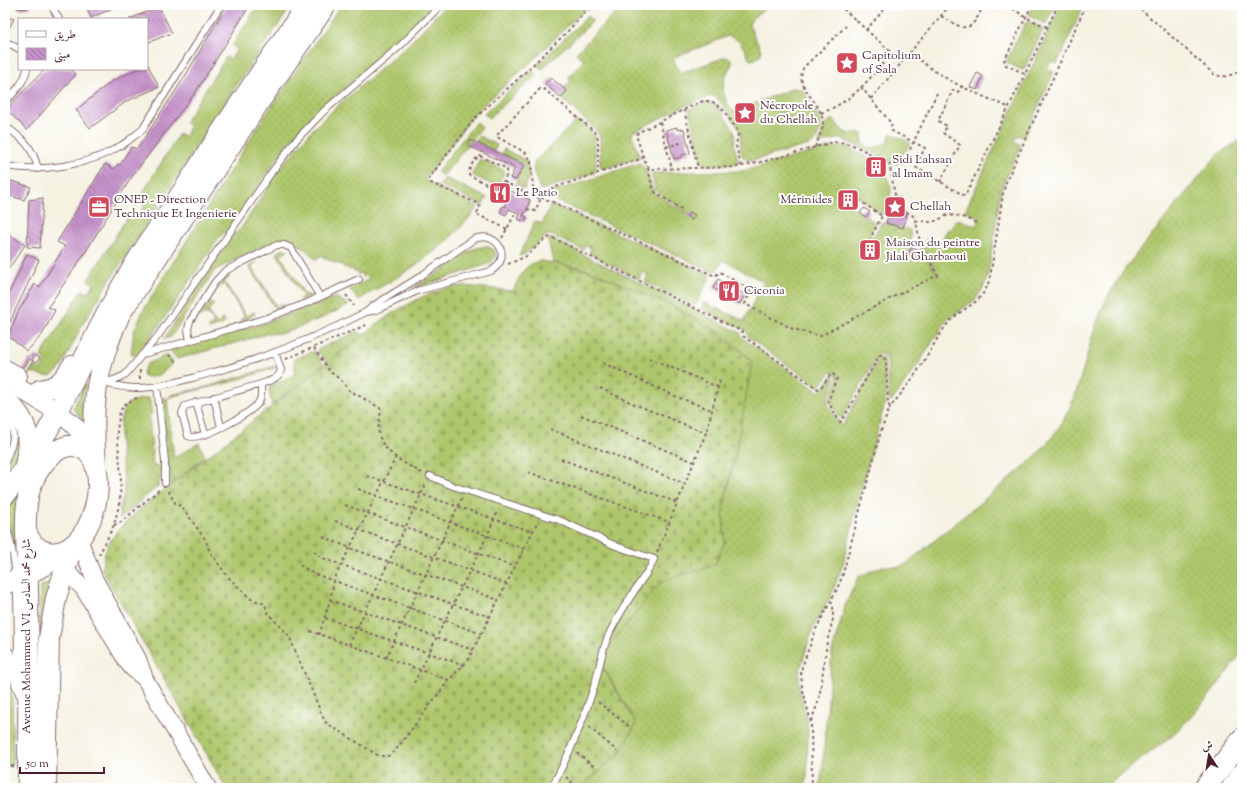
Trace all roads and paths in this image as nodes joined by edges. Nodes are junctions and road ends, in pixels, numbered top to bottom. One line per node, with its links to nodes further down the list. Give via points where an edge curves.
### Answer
1 (51, 5): 18 (lane)
2 (221, 5): 50 (lane, via 142,130 106,154 83,162)
3 (307, 5): 75 (main road, via 144,249)
4 (326, 5): 83 (main road, via 128,300 110,335)
5 (441, 5): 77 (lane, via 400,46 325,110 296,140 224,239 177,311)
6 (594, 5): 64 (path, via 476,118 429,178 431,183 479,204 480,208 476,214)
7 (839, 5): 21 (path)
8 (888, 5): 21 (path)
9 (950, 5): 16 (path)
10 (984, 5): 16 (path, via 976,22 968,27 957,26)
11 (1008, 5): 17 (path)
12 (1032, 5): 17 (path)
13 (1058, 5): 20 (path)
14 (1086, 5): 92 (path, via 1006,182 987,288 973,305 948,324)
15 (1136, 5): 28 (path, via 1215,75 1225,77)
16 (941, 16): 24 (path)
17 (1025, 17): 20 (path); 29 (path, via 1004,61 1006,65)
18 (58, 18)
19 (846, 26): 37 (path, via 804,66 801,73 802,83)
20 (1047, 27): 29 (path)
21 (866, 30): 25 (path)
22 (5, 41): 23 (lane)
23 (18, 48)
24 (911, 52): 26 (path); 31 (path, via 934,72)
25 (892, 53): 26 (path); 30 (path)
26 (902, 62): 33 (path)
27 (27, 70): 34 (lane, via 19,87)
28 (1242, 70)
29 (1025, 74): 35 (path)
30 (861, 87): 33 (path); 37 (path, via 843,103)
31 (961, 87): 35 (path); 54 (path, via 958,92 953,90 938,121 947,126 943,133 960,145)
32 (938, 91): 41 (path)
33 (871, 99): 41 (path, via 891,123 892,131)
34 (5, 102)
35 (1009, 107): 54 (path, via 965,196)
36 (684, 110): 38 (path); 47 (path, via 704,101 718,104 737,130 736,146); 49 (path)
37 (822, 113): 43 (path, via 822,128)
38 (660, 122): 42 (path); 44 (path, via 636,135)
39 (5, 126): 50 (lane, via 29,146)
40 (684, 142): 42 (path)
41 (913, 142): 45 (path, via 902,165); 54 (path, via 925,148 915,167)
42 (666, 147): 51 (path)
43 (815, 147): 45 (path, via 844,142); 47 (path)
44 (643, 158): 48 (path); 52 (path)
45 (890, 162): 56 (path)
46 (5, 166): 50 (lane)
47 (741, 166): 49 (path)
48 (648, 167): 51 (path); 59 (path, via 655,192)
49 (698, 168): 51 (path)
50 (38, 169)
51 (672, 169)
52 (598, 173): 57 (path, via 550,189); 57 (path, via 598,139 595,132 544,89 540,89 497,137 526,153 531,162 534,188)
53 (504, 182): 53 (path, via 506,169 481,157 475,158 468,173 471,177 496,189 500,189); 57 (path)
54 (940, 182)
55 (850, 193): 61 (path)
56 (896, 196): 61 (path); 62 (path, via 904,210 914,216)
57 (542, 197): 58 (path, via 535,211); 62 (path, via 715,276 720,272 751,290 745,304 793,330 820,336 938,275 921,247)
58 (527, 209)
59 (684, 211)
60 (516, 212): 64 (path)
61 (882, 216): 65 (path)
62 (916, 221): 63 (path, via 933,222 948,215 961,216)
63 (978, 224)
64 (506, 229): 66 (path)
65 (872, 235)
66 (499, 244): 67 (lane, via 502,254); 72 (lane, via 490,238 474,239)
67 (499, 264): 72 (lane, via 491,271 417,291); 92 (path, via 505,265 525,257 546,238 551,237 743,332 743,336 818,389 833,374 836,378 828,402 840,422 880,355 886,360)
68 (359, 279): 69 (lane)
69 (340, 288): 70 (lane); 71 (path)
70 (320, 297): 73 (lane, via 267,318); 73 (lane, via 291,248 276,245 219,277 190,321)
71 (354, 306)
72 (366, 312): 76 (lane, via 335,328)
73 (190, 341): 77 (lane)
74 (314, 348): 100 (path, via 330,372 349,390 380,408 380,439 386,449)
75 (87, 350): 89 (main road, via 76,360 61,382 52,388); 94 (main road)
76 (276, 352): 84 (lane, via 281,373 278,377); 85 (lane, via 224,369)
77 (144, 354): 83 (lane, via 125,375)
78 (649, 358): 87 (path)
79 (603, 363): 93 (path, via 660,390)
80 (139, 371): 81 (path)
81 (140, 380)
82 (720, 380): 87 (path)
83 (97, 383): 85 (lane, via 139,388); 101 (main road)
84 (261, 384): 90 (lane); 96 (lane, via 258,403 241,417)
85 (157, 386): 110 (lane)
86 (10, 387): 89 (main road); 94 (main road); 103 (lane, via 13,434); 105 (main road, via 25,427)
87 (718, 387): 93 (path)
88 (600, 388): 98 (path)
89 (40, 390): 94 (main road)
90 (214, 397): 91 (lane); 96 (lane)
91 (196, 402): 99 (lane); 99 (lane, via 182,410 187,434 192,437)
92 (890, 407): 160 (path, via 881,431 846,565)
93 (712, 410): 98 (path)
94 (63, 411): 101 (main road, via 80,432); 105 (main road)
95 (581, 415): 104 (path)
96 (221, 427): 99 (lane)
97 (550, 429): 111 (path)
98 (706, 433): 104 (path)
99 (205, 434)
100 (396, 457): 108 (path); 109 (path)
101 (94, 458): 105 (main road, Avenue Mohammed VI شارع محمد السادس, via 82,448 64,446); 141 (main road, Avenue Mohammed VI شارع محمد السادس, via 98,488 96,506 88,525)
102 (561, 460): 118 (path)
103 (5, 462)
104 (694, 462): 111 (path)
105 (33, 469): 115 (main road); 133 (main road, Avenue Mohammed VI شارع محمد السادس, via 26,510)
106 (528, 472): 127 (path)
107 (367, 476): 109 (path)
108 (430, 476): 113 (lane); 114 (path)
109 (383, 482): 114 (path); 116 (path)
110 (165, 484): 129 (path, via 121,522); 182 (path, via 178,506 180,505 205,539 210,552 227,576 251,599 265,604 267,612 286,632 327,724 379,756 388,756 395,751)
111 (685, 484): 118 (path)
112 (358, 489): 116 (path)
113 (466, 490): 117 (lane); 120 (path)
114 (421, 494): 120 (path); 121 (path)
115 (5, 496)
116 (376, 496): 121 (path); 122 (path)
117 (501, 501): 123 (lane); 124 (path)
118 (678, 503): 127 (path)
119 (345, 505): 122 (path)
120 (458, 507): 124 (path); 126 (path)
121 (414, 510): 126 (path); 130 (path)
122 (368, 512): 130 (path); 131 (path)
123 (542, 515): 132 (path); 144 (lane, via 623,549)
124 (494, 520): 132 (path); 134 (path)
125 (335, 521): 131 (path)
126 (450, 522): 134 (path); 136 (path)
127 (669, 522): 144 (path)
128 (5, 523): 152 (lane, via 12,548)
129 (114, 525)
130 (406, 527): 136 (path); 137 (path)
131 (359, 530): 137 (path); 138 (path)
132 (533, 532): 139 (path)
133 (27, 533): 141 (main road, Avenue Mohammed VI شارع محمد السادس, via 35,546); 152 (main road, Avenue Mohammed VI شارع محمد السادس)
134 (487, 536): 139 (path); 142 (path)
135 (323, 537): 138 (path)
136 (442, 540): 142 (path); 143 (path)
137 (398, 544): 143 (path); 145 (path)
138 (350, 548): 145 (path); 146 (path)
139 (524, 549): 148 (path)
140 (314, 550): 146 (path, via 321,557)
141 (63, 553): 152 (main road); 181 (street, via 127,662); 181 (street, via 94,578 138,659); 199 (main road, Avenue Mohammed VI شارع محمد السادس, via 49,638)
142 (478, 554): 148 (path); 149 (path)
143 (434, 556): 149 (path); 150 (path)
144 (654, 559): 185 (lane, via 608,638)
145 (389, 561): 150 (path); 151 (path)
146 (341, 564): 151 (path); 153 (path)
147 (300, 565): 153 (path)
148 (515, 567): 154 (path)
149 (470, 570): 154 (path); 155 (path)
150 (426, 574): 155 (path); 156 (path)
151 (381, 578): 156 (path); 157 (path)
152 (16, 579): 184 (main road, Avenue Mohammed VI شارع محمد السادس)
153 (333, 581): 157 (path); 158 (path)
154 (507, 584): 159 (path)
155 (462, 586): 159 (path); 161 (path)
156 (417, 591): 161 (path); 162 (path)
157 (373, 595): 162 (path); 163 (path)
158 (330, 600): 163 (path); 165 (path)
159 (499, 600): 164 (path)
160 (831, 601): 187 (path, via 833,619 818,700); 187 (path, via 816,629 802,667 802,687)
161 (453, 604): 164 (path); 166 (path)
162 (410, 608): 166 (path); 167 (path)
163 (365, 612): 167 (path); 168 (path)
164 (490, 617): 171 (path)
165 (324, 618): 168 (path); 170 (path)
166 (445, 620): 171 (path); 172 (path)
167 (402, 624): 172 (path); 173 (path)
168 (357, 629): 173 (path); 174 (path)
169 (310, 631): 170 (path)
170 (319, 634): 174 (path)
171 (482, 634): 175 (path)
172 (436, 638): 175 (path); 176 (path)
173 (393, 641): 176 (path); 178 (path)
174 (349, 645): 178 (path)
175 (473, 650): 179 (path)
176 (428, 653): 179 (path); 180 (path)
177 (5, 657): 184 (main road)
178 (386, 658): 180 (path)
179 (464, 666): 182 (path)
180 (420, 670): 182 (path); 183 (path)
181 (145, 679): 200 (street)
182 (449, 680)
183 (414, 683)
184 (28, 690): 198 (main road, Avenue Mohammed VI شارع محمد السادس)
185 (590, 696): 186 (lane); 188 (path)
186 (582, 721): 190 (lane); 191 (path)
187 (811, 722): 202 (path)
188 (630, 728)
189 (1242, 739): 203 (highway)
190 (571, 748): 194 (path); 195 (lane)
191 (617, 751)
192 (15, 766): 193 (path)
193 (5, 767)
194 (596, 768)
195 (559, 772): 197 (path); 201 (lane)
196 (1242, 774): 204 (highway)
197 (576, 786)
198 (28, 788)
199 (46, 788)
200 (208, 788)
201 (551, 788)
202 (812, 788)
203 (1205, 788)
204 (1232, 788)

